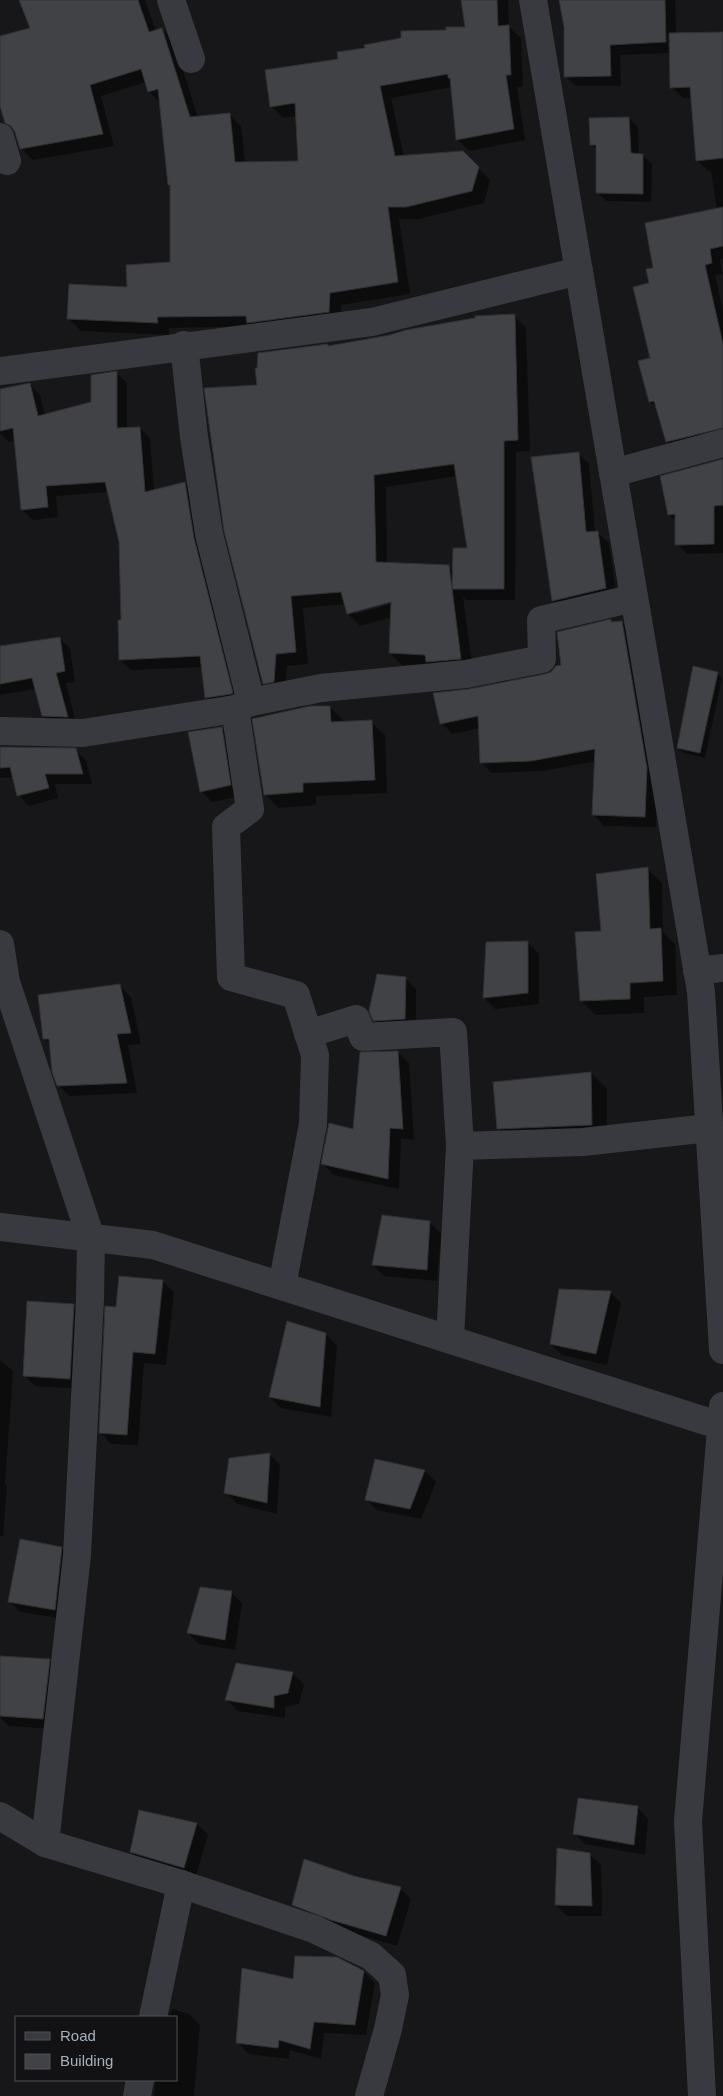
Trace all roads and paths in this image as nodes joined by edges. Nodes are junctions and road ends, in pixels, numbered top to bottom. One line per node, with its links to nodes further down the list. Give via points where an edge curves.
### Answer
1 (171, 0): 3 (street)
2 (533, 0): 4 (street)
3 (191, 59)
4 (579, 271): 5 (street, via 372,322); 8 (street)
5 (184, 346): 6 (street); 10 (street, via 209,534)
6 (0, 371)
7 (723, 443): 8 (street)
8 (613, 473): 9 (street)
9 (634, 598): 10 (street, via 541,620 542,659 466,674 321,688); 13 (street)
10 (243, 706): 11 (street, via 83,734); 14 (street, via 250,809 226,827 231,977 296,994)
11 (0, 732)
12 (0, 944): 18 (street, via 6,982)
13 (710, 970): 15 (street, via 701,992)
14 (308, 1034): 16 (street, via 356,1019 363,1038 453,1032); 19 (street, via 315,1055 313,1124)
15 (709, 1128): 16 (street, via 583,1142); 21 (street)
16 (460, 1146): 20 (street)
17 (0, 1227): 18 (street)
18 (91, 1238): 19 (street, via 153,1245); 24 (street, via 77,1555)
19 (282, 1286): 20 (street)
20 (450, 1339): 22 (street)
21 (723, 1350)
22 (722, 1416): 30 (street, via 688,1820)
23 (0, 1816): 24 (street)
24 (44, 1842): 25 (street)
25 (181, 1884): 26 (street); 29 (street, via 314,1929 371,1956 392,1975 395,1995)
26 (153, 2016)
27 (140, 2081): 28 (street)
28 (137, 2096)
29 (369, 2096)
30 (702, 2096)

